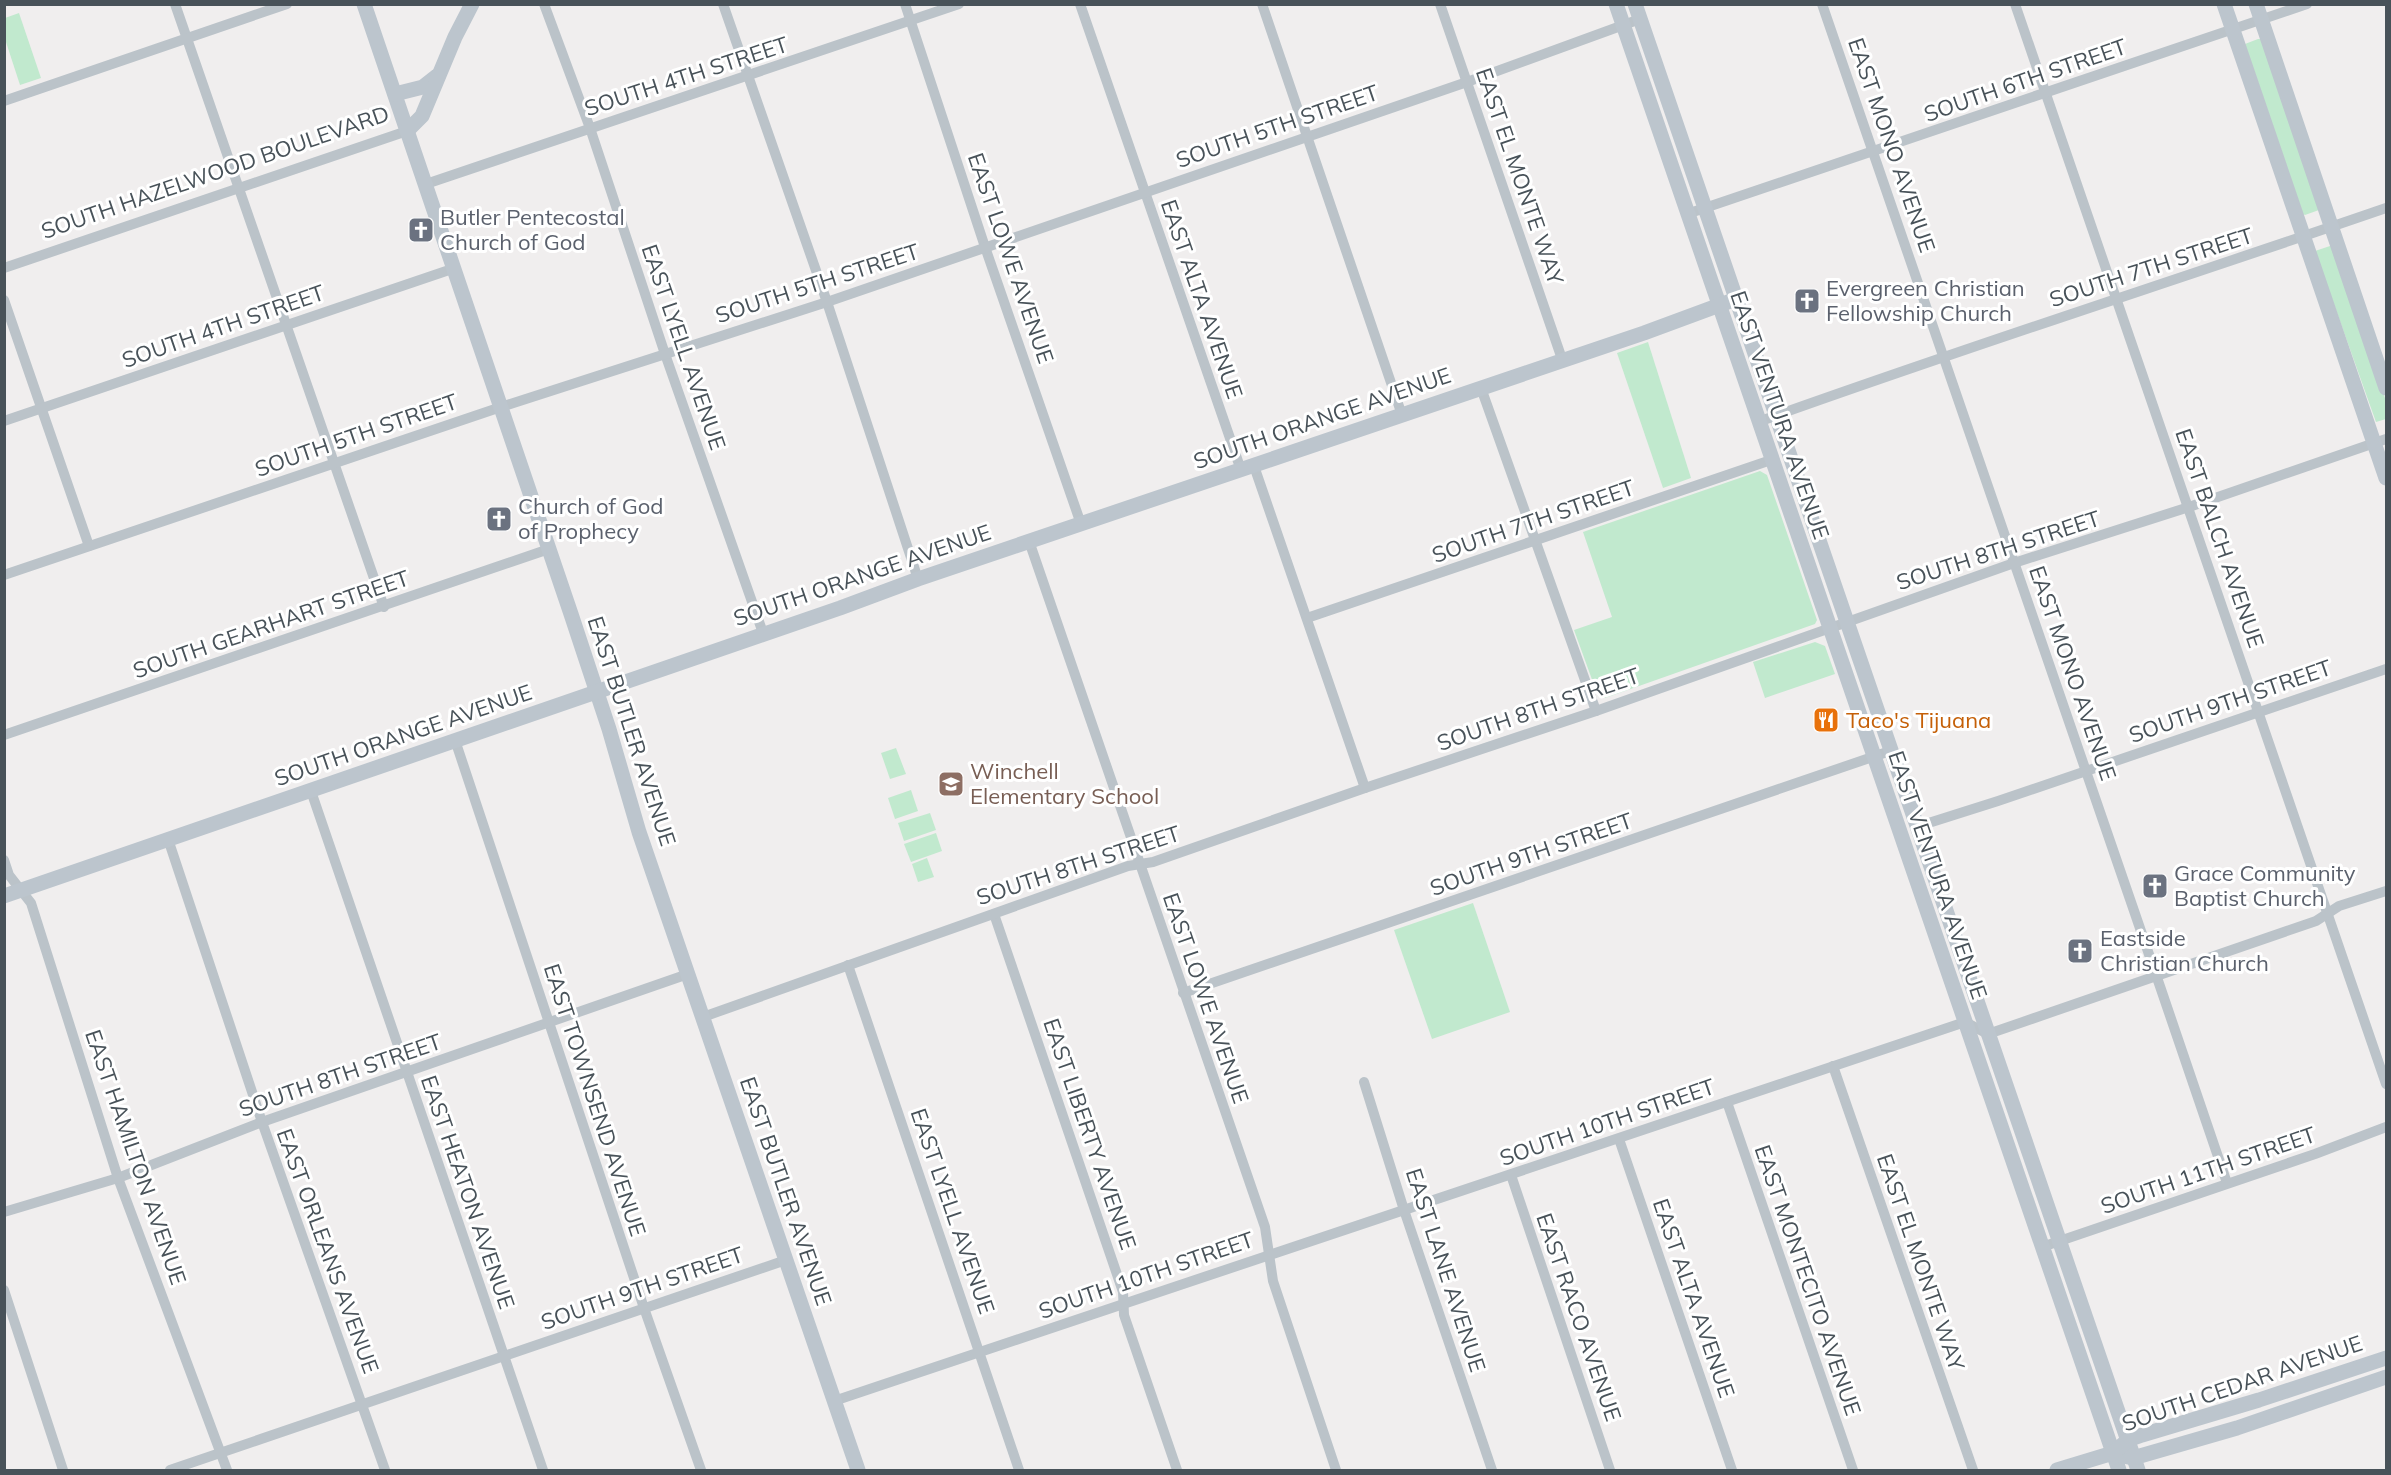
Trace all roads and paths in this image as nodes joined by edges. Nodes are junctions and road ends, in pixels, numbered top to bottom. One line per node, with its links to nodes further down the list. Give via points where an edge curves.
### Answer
1 (175, 4): 23 (street)
2 (287, 4): 23 (street)
3 (364, 4): 28 (street, EAST BUTLER AVENUE)
4 (472, 4): 24 (street, SOUTH HAZELWOOD BOULEVARD)
5 (544, 4): 30 (street, EAST LYELL AVENUE)
6 (723, 4): 25 (street)
7 (905, 4): 20 (street, EAST LOWE AVENUE)
8 (959, 4): 20 (street, SOUTH 4TH STREET)
9 (1080, 4): 36 (street, EAST ALTA AVENUE)
10 (1262, 4): 32 (street)
11 (1440, 4): 26 (street, EAST EL MONTE WAY)
12 (1822, 4): 33 (street, EAST MONO AVENUE)
13 (2015, 4): 27 (street, EAST BALCH AVENUE)
14 (2224, 4): 22 (street)
15 (2256, 4): 19 (street)
16 (2307, 4): 19 (street, SOUTH 6TH STREET)
17 (1619, 5): 21 (street, EAST VENTURA AVENUE)
18 (1637, 12): 21 (street, SOUTH 5TH STREET); 37 (street, EAST VENTURA AVENUE)
19 (2261, 20): 22 (street, SOUTH 6TH STREET); 40 (street)
20 (912, 22): 25 (street, SOUTH 4TH STREET); 42 (street, EAST LOWE AVENUE)
21 (1623, 25): 26 (street, SOUTH 5TH STREET); 39 (street, EAST VENTURA AVENUE)
22 (2233, 30): 27 (street, SOUTH 6TH STREET); 41 (street)
23 (187, 39): 29 (street); 35 (street)
24 (437, 76): 28 (street, via 423,87); 31 (street, SOUTH HAZELWOOD BOULEVARD, via 422,116)
25 (748, 76): 30 (street, SOUTH 4TH STREET); 48 (street)
26 (1467, 82): 32 (street, SOUTH 5TH STREET); 53 (street, EAST EL MONTE WAY)
27 (2045, 92): 33 (street, SOUTH 6TH STREET); 45 (street, EAST BALCH AVENUE)
28 (394, 94): 31 (street, EAST BUTLER AVENUE)
29 (4, 101)
30 (590, 128): 34 (street, SOUTH 4TH STREET); 51 (street, EAST LYELL AVENUE)
31 (407, 131): 34 (street, EAST BUTLER AVENUE); 35 (street, SOUTH HAZELWOOD BOULEVARD)
32 (1307, 136): 36 (street, SOUTH 5TH STREET); 58 (street)
33 (1874, 150): 37 (street, SOUTH 6TH STREET); 52 (street, EAST MONO AVENUE)
34 (426, 184): 43 (street, EAST BUTLER AVENUE)
35 (238, 188): 44 (street, SOUTH HAZELWOOD BOULEVARD); 50 (street)
36 (1144, 191): 42 (street, SOUTH 5TH STREET); 65 (street, EAST ALTA AVENUE)
37 (1704, 208): 39 (street, SOUTH 6TH STREET); 46 (street, EAST VENTURA AVENUE)
38 (2386, 208): 40 (street, SOUTH 7TH STREET)
39 (1687, 214): 49 (street, EAST VENTURA AVENUE)
40 (2332, 227): 41 (street, SOUTH 7TH STREET); 55 (street)
41 (2304, 237): 45 (street, SOUTH 7TH STREET); 62 (street)
42 (985, 247): 48 (street, SOUTH 5TH STREET); 68 (street, EAST LOWE AVENUE)
43 (454, 267): 50 (street, SOUTH 4TH STREET); 56 (street, EAST BUTLER AVENUE)
44 (4, 268)
45 (2116, 298): 52 (street, SOUTH 7TH STREET); 67 (street, EAST BALCH AVENUE)
46 (1736, 299): 49 (street, SOUTH ORANGE AVENUE); 59 (street, EAST VENTURA AVENUE)
47 (4, 300): 57 (street)
48 (827, 302): 51 (street, SOUTH 5TH STREET); 75 (street)
49 (1719, 307): 53 (street, SOUTH ORANGE AVENUE); 61 (street, EAST VENTURA AVENUE)
50 (285, 326): 57 (street, SOUTH 4TH STREET); 64 (street)
51 (665, 354): 56 (street, SOUTH 5TH STREET); 80 (street, EAST LYELL AVENUE)
52 (1945, 355): 59 (street, SOUTH 7TH STREET); 73 (street, EAST MONO AVENUE)
53 (1562, 359): 54 (street, SOUTH ORANGE AVENUE)
54 (1481, 388): 58 (street, SOUTH ORANGE AVENUE); 70 (street)
55 (2386, 388)
56 (501, 407): 64 (street, SOUTH 5TH STREET); 72 (street, EAST BUTLER AVENUE)
57 (41, 409): 60 (street, SOUTH 4TH STREET); 71 (street)
58 (1402, 415): 65 (street, SOUTH ORANGE AVENUE)
59 (1776, 416): 61 (street, SOUTH 7TH STREET); 78 (street, EAST VENTURA AVENUE)
60 (4, 421)
61 (1758, 422): 63 (street, EAST VENTURA AVENUE)
62 (2380, 441): 66 (street); 67 (street, SOUTH 8TH STREET)
63 (1771, 460): 70 (street, SOUTH 7TH STREET); 79 (street, EAST VENTURA AVENUE)
64 (333, 464): 71 (street, SOUTH 5TH STREET); 76 (street)
65 (1248, 468): 68 (street, SOUTH ORANGE AVENUE); 77 (street, EAST ALTA AVENUE)
66 (2386, 478)
67 (2189, 507): 73 (street, SOUTH 8TH STREET); 84 (street, EAST BALCH AVENUE)
68 (1081, 524): 69 (street, SOUTH ORANGE AVENUE)
69 (1029, 541): 75 (street, SOUTH ORANGE AVENUE); 95 (street, EAST LOWE AVENUE)
70 (1535, 542): 77 (street, SOUTH 7TH STREET); 83 (street)
71 (89, 546): 74 (street, SOUTH 5TH STREET)
72 (549, 549): 76 (street, SOUTH GEARHART STREET); 82 (street, EAST BUTLER AVENUE)
73 (2014, 563): 78 (street, SOUTH 8TH STREET); 89 (street, EAST MONO AVENUE)
74 (4, 575)
75 (918, 579): 80 (street, SOUTH ORANGE AVENUE)
76 (384, 607): 85 (street, SOUTH GEARHART STREET)
77 (1307, 618): 90 (street, EAST ALTA AVENUE)
78 (1846, 622): 79 (street, SOUTH 8TH STREET); 87 (street, EAST VENTURA AVENUE)
79 (1829, 629): 83 (street, SOUTH 8TH STREET); 88 (street, EAST VENTURA AVENUE)
80 (763, 633): 82 (street, SOUTH ORANGE AVENUE)
81 (2386, 669): 84 (street, SOUTH 9TH STREET)
82 (597, 691): 86 (street, SOUTH ORANGE AVENUE); 102 (street, EAST BUTLER AVENUE, via 639,832)
83 (1596, 711): 90 (street, SOUTH 8TH STREET)
84 (2258, 712): 89 (street, SOUTH 9TH STREET); 100 (street, EAST BALCH AVENUE)
85 (4, 735)
86 (455, 740): 91 (street, SOUTH ORANGE AVENUE); 107 (street, EAST TOWNSEND AVENUE)
87 (1890, 751): 88 (street, SOUTH 9TH STREET); 92 (street, EAST VENTURA AVENUE)
88 (1873, 756): 104 (street, SOUTH 9TH STREET); 106 (street, EAST VENTURA AVENUE)
89 (2086, 770): 92 (street, SOUTH 9TH STREET); 103 (street, EAST MONO AVENUE)
90 (1365, 788): 95 (street, SOUTH 8TH STREET)
91 (310, 791): 93 (street, SOUTH ORANGE AVENUE); 110 (street, EAST HEATON AVENUE)
92 (1916, 827): 108 (street, EAST VENTURA AVENUE)
93 (168, 838): 96 (street, SOUTH ORANGE AVENUE); 114 (street, EAST ORLEANS AVENUE)
94 (4, 860): 96 (street, EAST HAMILTON AVENUE)
95 (1140, 864): 99 (street, SOUTH 8TH STREET); 104 (street, EAST LOWE AVENUE)
96 (20, 890): 98 (street, SOUTH ORANGE AVENUE); 118 (street, EAST HAMILTON AVENUE, via 31,903)
97 (2386, 891): 100 (street, via 2339,906)
98 (4, 896)
99 (994, 914): 101 (street, SOUTH 8TH STREET); 127 (street, EAST LIBERTY AVENUE, via 1123,1292)
100 (2328, 914): 103 (street); 112 (street, EAST BALCH AVENUE)
101 (848, 965): 105 (street, SOUTH 8TH STREET); 129 (street, EAST LYELL AVENUE)
102 (688, 974): 105 (street, EAST BUTLER AVENUE); 107 (street, SOUTH 8TH STREET)
103 (2156, 976): 108 (street); 119 (street, EAST MONO AVENUE)
104 (1183, 993): 124 (street, EAST LOWE AVENUE, via 1265,1227)
105 (703, 1017): 125 (street, EAST BUTLER AVENUE)
106 (1965, 1022): 108 (street); 109 (street, SOUTH 10TH STREET); 123 (street, EAST VENTURA AVENUE)
107 (549, 1024): 110 (street, SOUTH 8TH STREET); 128 (street, EAST TOWNSEND AVENUE)
108 (1988, 1034): 122 (street, EAST VENTURA AVENUE)
109 (1833, 1066): 113 (street, SOUTH 10TH STREET); 153 (street, EAST EL MONTE WAY)
110 (407, 1072): 114 (street, SOUTH 8TH STREET); 130 (street, EAST HEATON AVENUE)
111 (1364, 1082): 120 (street, EAST LANE AVENUE)
112 (2386, 1084)
113 (1726, 1102): 116 (street, SOUTH 10TH STREET); 152 (street, EAST MONTECITO AVENUE)
114 (262, 1122): 118 (street, SOUTH 8TH STREET); 134 (street, EAST ORLEANS AVENUE)
115 (2386, 1127): 119 (street, SOUTH 11TH STREET)
116 (1619, 1139): 117 (street, SOUTH 10TH STREET); 151 (street, EAST ALTA AVENUE)
117 (1511, 1175): 120 (street, SOUTH 10TH STREET); 150 (street, EAST RACO AVENUE)
118 (118, 1179): 121 (street, SOUTH 8TH STREET); 136 (street, EAST HAMILTON AVENUE)
119 (2227, 1183): 122 (street, SOUTH 11TH STREET)
120 (1404, 1210): 124 (street, SOUTH 10TH STREET); 149 (street, EAST LANE AVENUE)
121 (4, 1212)
122 (2059, 1241): 123 (street, SOUTH 11TH STREET); 135 (street, EAST VENTURA AVENUE)
123 (2042, 1247): 137 (street, EAST VENTURA AVENUE)
124 (1268, 1254): 127 (street, SOUTH 10TH STREET); 148 (street, EAST LOWE AVENUE, via 1281,1310)
125 (786, 1260): 128 (street, SOUTH 9TH STREET); 133 (street, EAST BUTLER AVENUE)
126 (4, 1290): 139 (street)
127 (1123, 1304): 129 (street, SOUTH 10TH STREET); 147 (street, EAST LIBERTY AVENUE)
128 (644, 1308): 130 (street, SOUTH 9TH STREET); 144 (street, EAST TOWNSEND AVENUE)
129 (980, 1351): 133 (street, SOUTH 10TH STREET); 146 (street, EAST LYELL AVENUE)
130 (503, 1355): 134 (street, SOUTH 9TH STREET); 143 (street, EAST HEATON AVENUE)
131 (2386, 1358): 135 (street, SOUTH CEDAR AVENUE)
132 (2386, 1377): 138 (street, SOUTH CEDAR AVENUE)
133 (834, 1401): 145 (street, EAST BUTLER AVENUE)
134 (362, 1403): 136 (street, SOUTH 9TH STREET); 142 (street, EAST ORLEANS AVENUE)
135 (2128, 1440): 137 (street, SOUTH CEDAR AVENUE); 138 (street, EAST VENTURA AVENUE)
136 (220, 1452): 140 (street, SOUTH 9TH STREET); 141 (street, EAST HAMILTON AVENUE)
137 (2113, 1454): 138 (street, SOUTH CEDAR AVENUE); 154 (street, SOUTH CEDAR AVENUE); 155 (street, EAST VENTURA AVENUE)
138 (2135, 1464)
139 (63, 1470)
140 (170, 1470)
141 (227, 1470)
142 (385, 1470)
143 (543, 1470)
144 (701, 1470)
145 (858, 1470)
146 (1019, 1470)
147 (1177, 1470)
148 (1336, 1470)
149 (1492, 1470)
150 (1610, 1470)
151 (1732, 1470)
152 (1852, 1470)
153 (1972, 1470)
154 (2056, 1470)
155 (2119, 1470)

